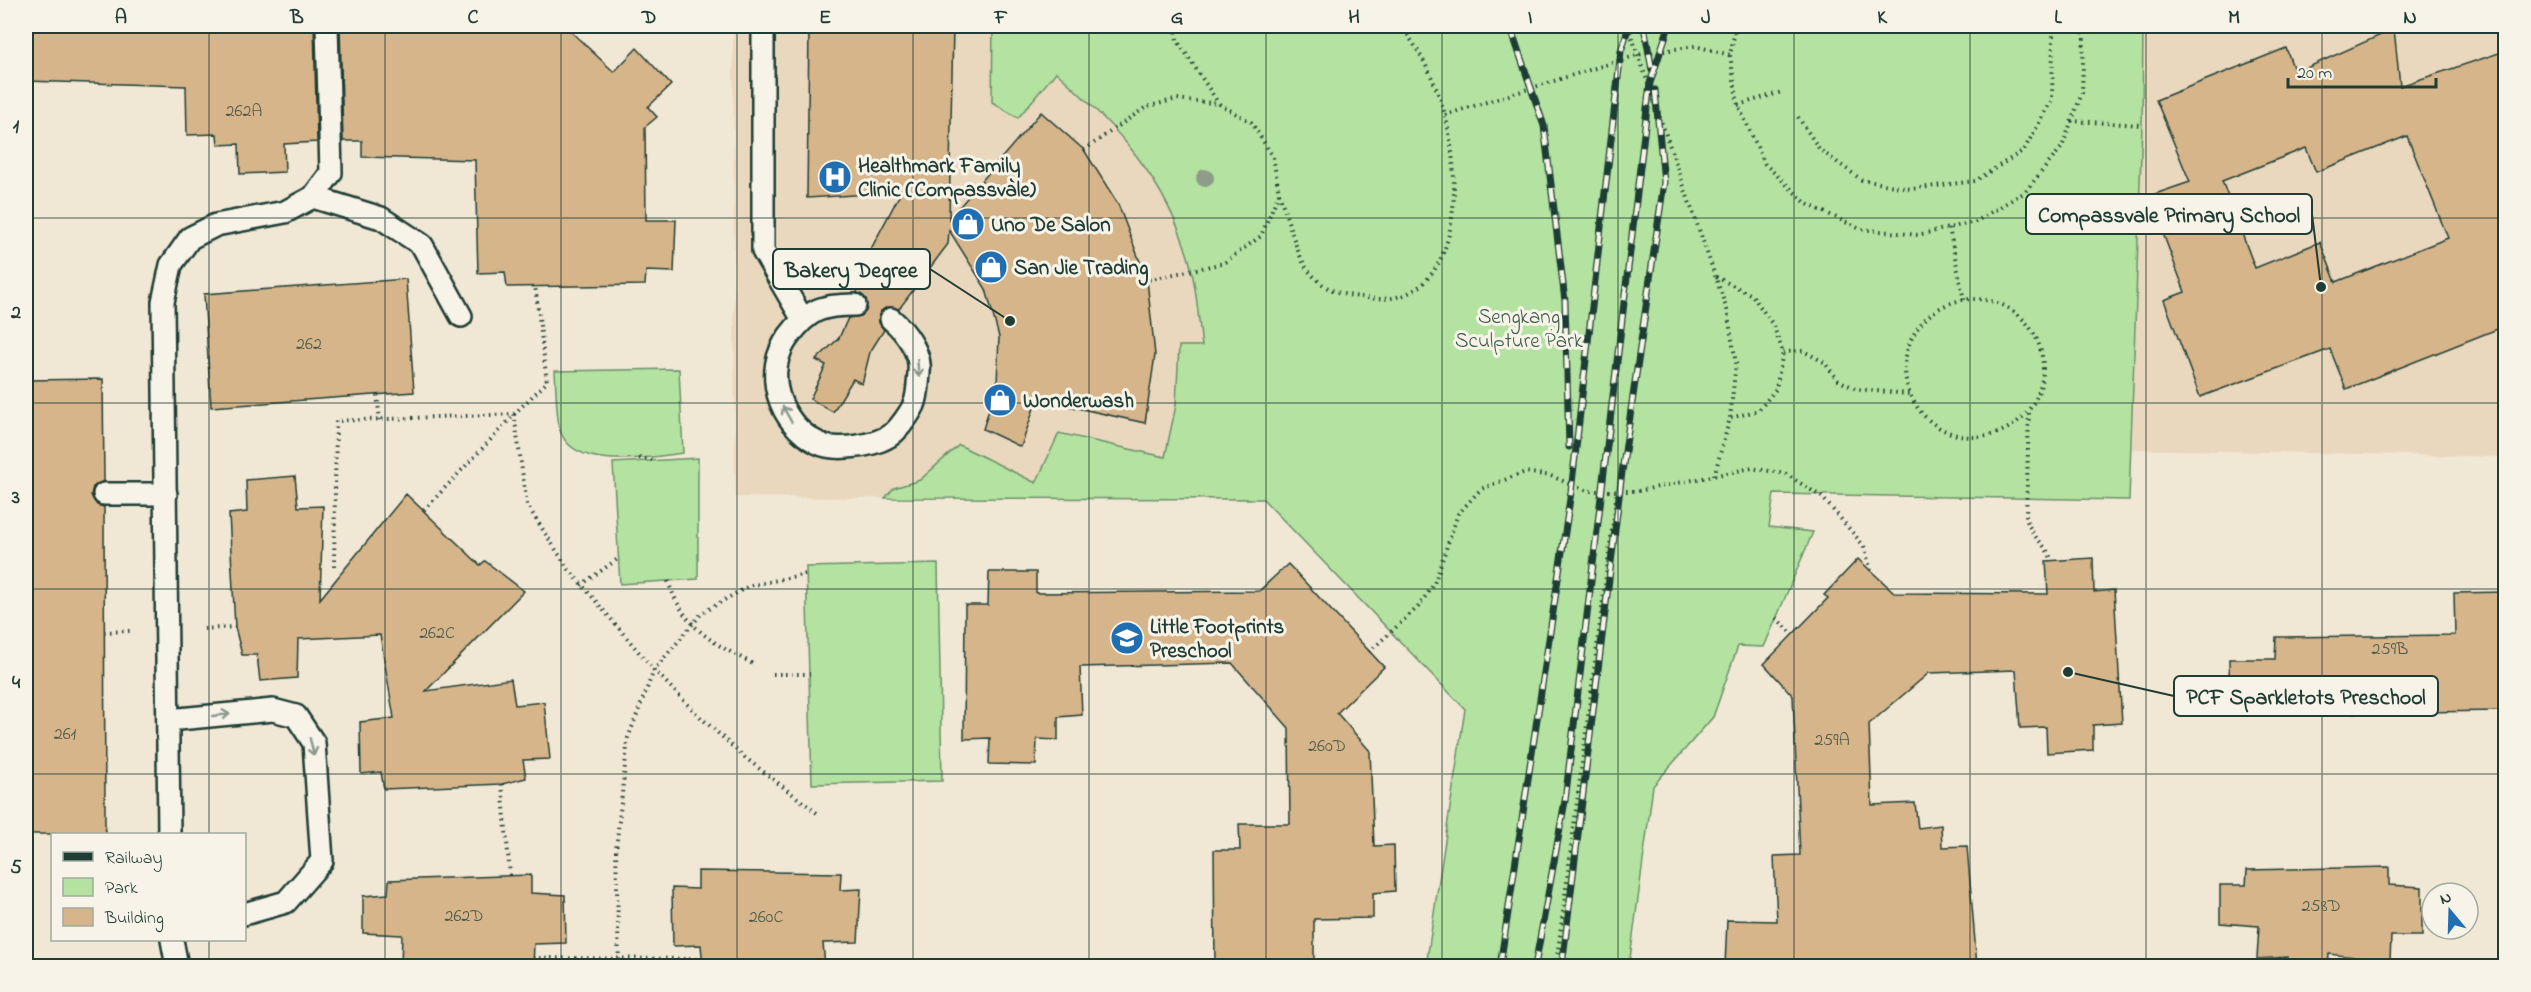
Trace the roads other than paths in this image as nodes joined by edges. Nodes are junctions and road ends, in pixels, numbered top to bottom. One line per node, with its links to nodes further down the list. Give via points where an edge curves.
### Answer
1 (327, 26): 3 (lane, via 331,173)
2 (763, 26): 6 (lane, via 763,251)
3 (313, 197): 5 (lane, via 381,218 422,244); 9 (lane, via 285,212 216,225 189,238 171,265 163,302)
4 (855, 305): 6 (lane, via 827,305)
5 (461, 316)
6 (802, 318): 7 (lane, one-way to 6, via 906,332 920,366 915,404 892,434 857,448 819,444 789,420 785,412 774,386 780,348)
7 (891, 319)
8 (104, 494): 9 (lane)
9 (166, 494): 10 (lane)
10 (168, 720): 11 (lane); 12 (lane, one-way to 12, via 273,710 296,716 314,743 322,861 286,902)
11 (169, 833)
12 (246, 913)
13 (172, 941): 14 (lane)
14 (177, 966)

